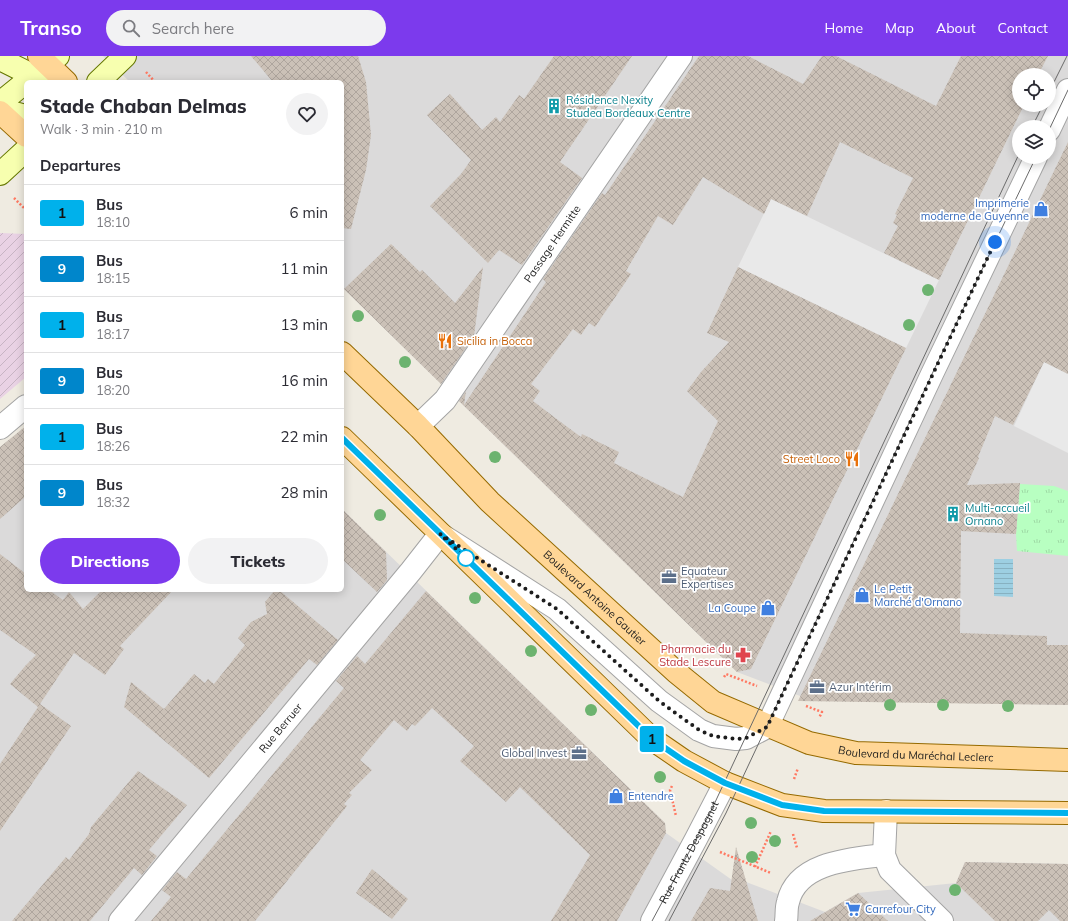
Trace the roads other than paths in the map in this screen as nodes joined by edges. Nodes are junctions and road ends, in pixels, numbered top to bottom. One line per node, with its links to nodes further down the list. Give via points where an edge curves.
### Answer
1 (125, 56): 7 (main road)
2 (680, 56): 23 (street, Passage Hermitte, via 445,400)
3 (0, 59): 4 (main road)
4 (45, 67): 5 (main road); 6 (main road)
5 (29, 80)
6 (63, 80)
7 (100, 80)
8 (24, 84): 10 (main road)
9 (1068, 90): 14 (street)
10 (0, 103)
11 (0, 108): 13 (main road)
12 (0, 112): 15 (main road)
13 (24, 115)
14 (1054, 120)
15 (24, 134)
16 (24, 152): 18 (main road)
17 (1033, 164): 27 (street)
18 (0, 174)
19 (344, 355): 21 (main road, Boulevard Antoine Gautier)
20 (344, 365): 21 (main road)
21 (385, 395): 23 (main road, Boulevard Antoine Gautier)
22 (24, 408): 24 (street)
23 (418, 426): 27 (main road, Boulevard Antoine Gautier, via 490,502 676,672 713,702)
24 (0, 428)
25 (344, 440): 26 (main road)
26 (440, 534): 27 (street, via 557,609 659,701 694,727 713,736 736,739 746,738); 29 (main road, via 652,739 684,761); 33 (street, Rue Berruer)
27 (767, 727): 28 (main road, Boulevard du Maréchal Leclerc, via 809,743 856,753)
28 (1068, 760)
29 (725, 783): 30 (main road, via 782,805 824,811); 34 (street, Rue Frantz Despagnet)
30 (886, 811): 31 (main road); 32 (street)
31 (1068, 813)
32 (884, 855): 35 (street, via 840,861 818,868 797,884 788,902); 36 (street, via 890,870)
33 (120, 921)
34 (652, 921)
35 (786, 921)
36 (942, 921)

